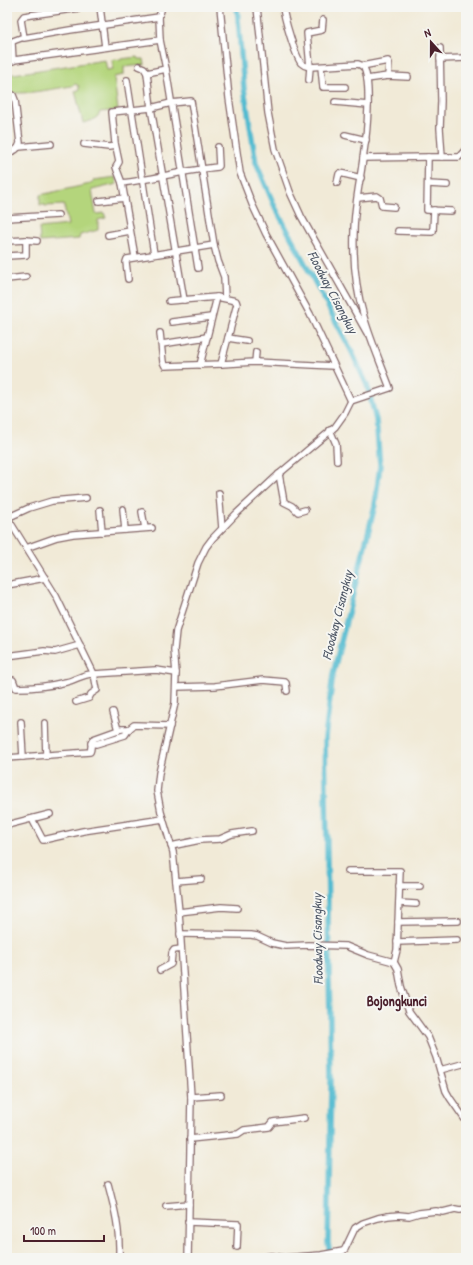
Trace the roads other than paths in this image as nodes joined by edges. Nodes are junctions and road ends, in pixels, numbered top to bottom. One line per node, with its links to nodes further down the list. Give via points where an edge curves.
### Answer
1 (87, 7): 7 (street)
2 (100, 7): 10 (street)
3 (162, 7): 8 (street)
4 (220, 7): 100 (street, via 240,173 266,234 310,314)
5 (257, 7): 95 (street, via 268,113 275,149 301,216)
6 (283, 7): 21 (street, via 298,56 303,64)
7 (63, 9): 10 (street, via 23,17 21,20 24,38)
8 (159, 18): 10 (street); 12 (street)
9 (323, 20): 21 (street, via 322,30 307,34)
10 (102, 26): 13 (street)
11 (21, 38): 18 (street, via 12,43)
12 (160, 40): 13 (street); 23 (street)
13 (105, 47): 18 (street)
14 (440, 48): 16 (street)
15 (466, 58): 16 (street)
16 (440, 59): 47 (street)
17 (7, 61): 18 (street)
18 (14, 61)
19 (139, 66): 24 (street)
20 (362, 66): 22 (street, via 358,64); 25 (street, via 388,61); 27 (street, via 365,68)
21 (310, 67): 22 (street); 29 (street)
22 (321, 67): 30 (street, via 322,87)
23 (166, 69): 24 (street); 33 (street)
24 (147, 73): 35 (street)
25 (388, 76): 26 (street); 27 (street)
26 (408, 77)
27 (367, 79): 34 (street)
28 (127, 80): 36 (street)
29 (309, 80)
30 (345, 87)
31 (7, 94): 42 (street, via 13,95 15,100)
32 (335, 102): 34 (street)
33 (171, 103): 35 (street); 51 (street, via 192,102); 52 (street)
34 (368, 105): 38 (street)
35 (151, 108): 36 (street); 53 (street)
36 (132, 110): 41 (street, via 112,112); 55 (street)
37 (345, 135): 38 (street)
38 (366, 140): 49 (street)
39 (51, 144): 42 (street)
40 (84, 144): 41 (street)
41 (115, 146): 56 (street, via 119,162 116,167)
42 (19, 147): 45 (street, via 15,151)
43 (218, 147): 51 (street, via 219,167)
44 (466, 149): 48 (street)
45 (7, 152)
46 (428, 156): 47 (street); 49 (street); 58 (street)
47 (442, 157): 48 (street)
48 (458, 157): 50 (street)
49 (363, 158): 54 (street)
50 (466, 158)
51 (201, 169): 52 (street); 74 (street)
52 (182, 172): 53 (street); 75 (street)
53 (163, 175): 55 (street); 76 (street)
54 (361, 178): 57 (street, via 340,173); 61 (street)
55 (142, 180): 56 (street); 77 (street)
56 (122, 183): 60 (street)
57 (338, 183)
58 (428, 184): 59 (street); 64 (street, via 428,210)
59 (446, 185)
60 (125, 198): 62 (street); 68 (street)
61 (358, 198): 63 (street, via 377,196 382,206); 95 (street, via 354,231 356,270 364,315)
62 (99, 201)
63 (394, 207)
64 (434, 210): 65 (street); 69 (street, via 432,232)
65 (451, 211)
66 (58, 215): 67 (street)
67 (7, 218)
68 (130, 231): 70 (street); 79 (street)
69 (398, 231)
70 (108, 234)
71 (26, 240): 72 (street); 73 (street); 78 (street, via 26,256)
72 (7, 241)
73 (37, 241)
74 (214, 245): 75 (street); 85 (street, via 224,277)
75 (194, 248): 76 (street); 80 (street)
76 (175, 251): 77 (street); 86 (street)
77 (154, 254): 79 (street)
78 (7, 256)
79 (135, 257): 83 (street, via 126,261)
80 (198, 268)
81 (26, 277): 82 (street)
82 (7, 279)
83 (128, 279)
84 (217, 297): 85 (street); 86 (street); 88 (street)
85 (225, 298): 92 (street, via 238,304)
86 (184, 300): 87 (street)
87 (169, 301)
88 (211, 317): 89 (street); 91 (street)
89 (172, 322)
90 (160, 333): 94 (street)
91 (207, 337): 94 (street); 99 (street)
92 (228, 338): 93 (street); 98 (street)
93 (247, 341)
94 (162, 344): 99 (street, via 165,366)
95 (373, 344): 101 (street, via 390,388)
96 (256, 352): 97 (street)
97 (255, 362): 98 (street); 100 (street)
98 (221, 364): 99 (street)
99 (200, 365)
100 (333, 366): 101 (street)
101 (353, 401): 102 (street)
102 (330, 430): 103 (street, via 336,444); 104 (street)
103 (337, 461)
104 (279, 474): 109 (street, via 284,502 298,512); 114 (street)
105 (219, 493): 114 (street)
106 (86, 498): 111 (street, via 52,500)
107 (100, 510): 116 (street)
108 (123, 510): 115 (street)
109 (305, 510)
110 (142, 512): 112 (street)
111 (7, 517): 117 (street)
112 (145, 528): 113 (street); 115 (street)
113 (152, 528)
114 (222, 528): 122 (street, via 203,552 178,623 174,650)
115 (125, 530): 116 (street)
116 (102, 532): 117 (street, via 57,537)
117 (26, 548): 118 (street)
118 (45, 578): 119 (street); 120 (street)
119 (7, 585)
120 (80, 645): 121 (street, via 55,652); 123 (street)
121 (7, 656)
122 (176, 673): 123 (street, via 156,670); 125 (street)
123 (94, 674): 124 (street, via 47,686 16,688 13,680); 127 (street, via 97,690 89,698)
124 (7, 681)
125 (176, 687): 126 (street, via 215,686 263,680 285,682); 131 (street, via 176,703)
126 (287, 691)
127 (76, 702)
128 (113, 712): 133 (street)
129 (21, 722): 136 (street)
130 (45, 723): 135 (street)
131 (170, 726): 132 (street, via 134,725); 140 (street, via 157,791)
132 (129, 729): 133 (street); 134 (street, via 125,735 96,744)
133 (118, 730): 134 (street, via 94,738)
134 (90, 743): 135 (street, via 90,752)
135 (46, 756): 136 (street)
136 (23, 757): 137 (street)
137 (7, 758)
138 (50, 814): 139 (street)
139 (32, 819): 140 (street, via 43,840); 141 (street)
140 (163, 819): 143 (street)
141 (7, 826)
142 (252, 831): 143 (street, via 220,839)
143 (171, 846): 146 (street)
144 (348, 871): 147 (street, via 400,871)
145 (201, 879): 146 (street)
146 (176, 880): 152 (street)
147 (400, 886): 148 (street); 149 (street)
148 (420, 886)
149 (399, 903): 150 (street); 154 (street)
150 (416, 904)
151 (237, 908): 152 (street, via 221,907)
152 (179, 912): 155 (street)
153 (458, 921): 154 (street)
154 (398, 922): 157 (street)
155 (180, 934): 158 (street); 159 (street, via 251,935 286,946 346,946)
156 (457, 940): 157 (street)
157 (397, 942): 159 (street)
158 (181, 949): 160 (street, via 174,950 172,964); 164 (street)
159 (394, 962): 162 (street, via 409,1011 428,1037)
160 (160, 970)
161 (466, 1063): 162 (street)
162 (440, 1070): 166 (street, via 450,1098)
163 (221, 1095): 164 (street)
164 (191, 1097): 167 (street)
165 (304, 1118): 167 (street, via 273,1122 268,1127 244,1130 238,1134)
166 (466, 1121)
167 (190, 1139): 169 (street)
168 (108, 1184): 174 (street, via 118,1226)
169 (189, 1204): 170 (street); 172 (street)
170 (166, 1206)
171 (466, 1209): 176 (street, via 388,1216 363,1222 355,1228 345,1249 337,1252)
172 (188, 1222): 173 (street, via 238,1224); 175 (street)
173 (237, 1247)
174 (119, 1258)
175 (188, 1258)
176 (260, 1258)

